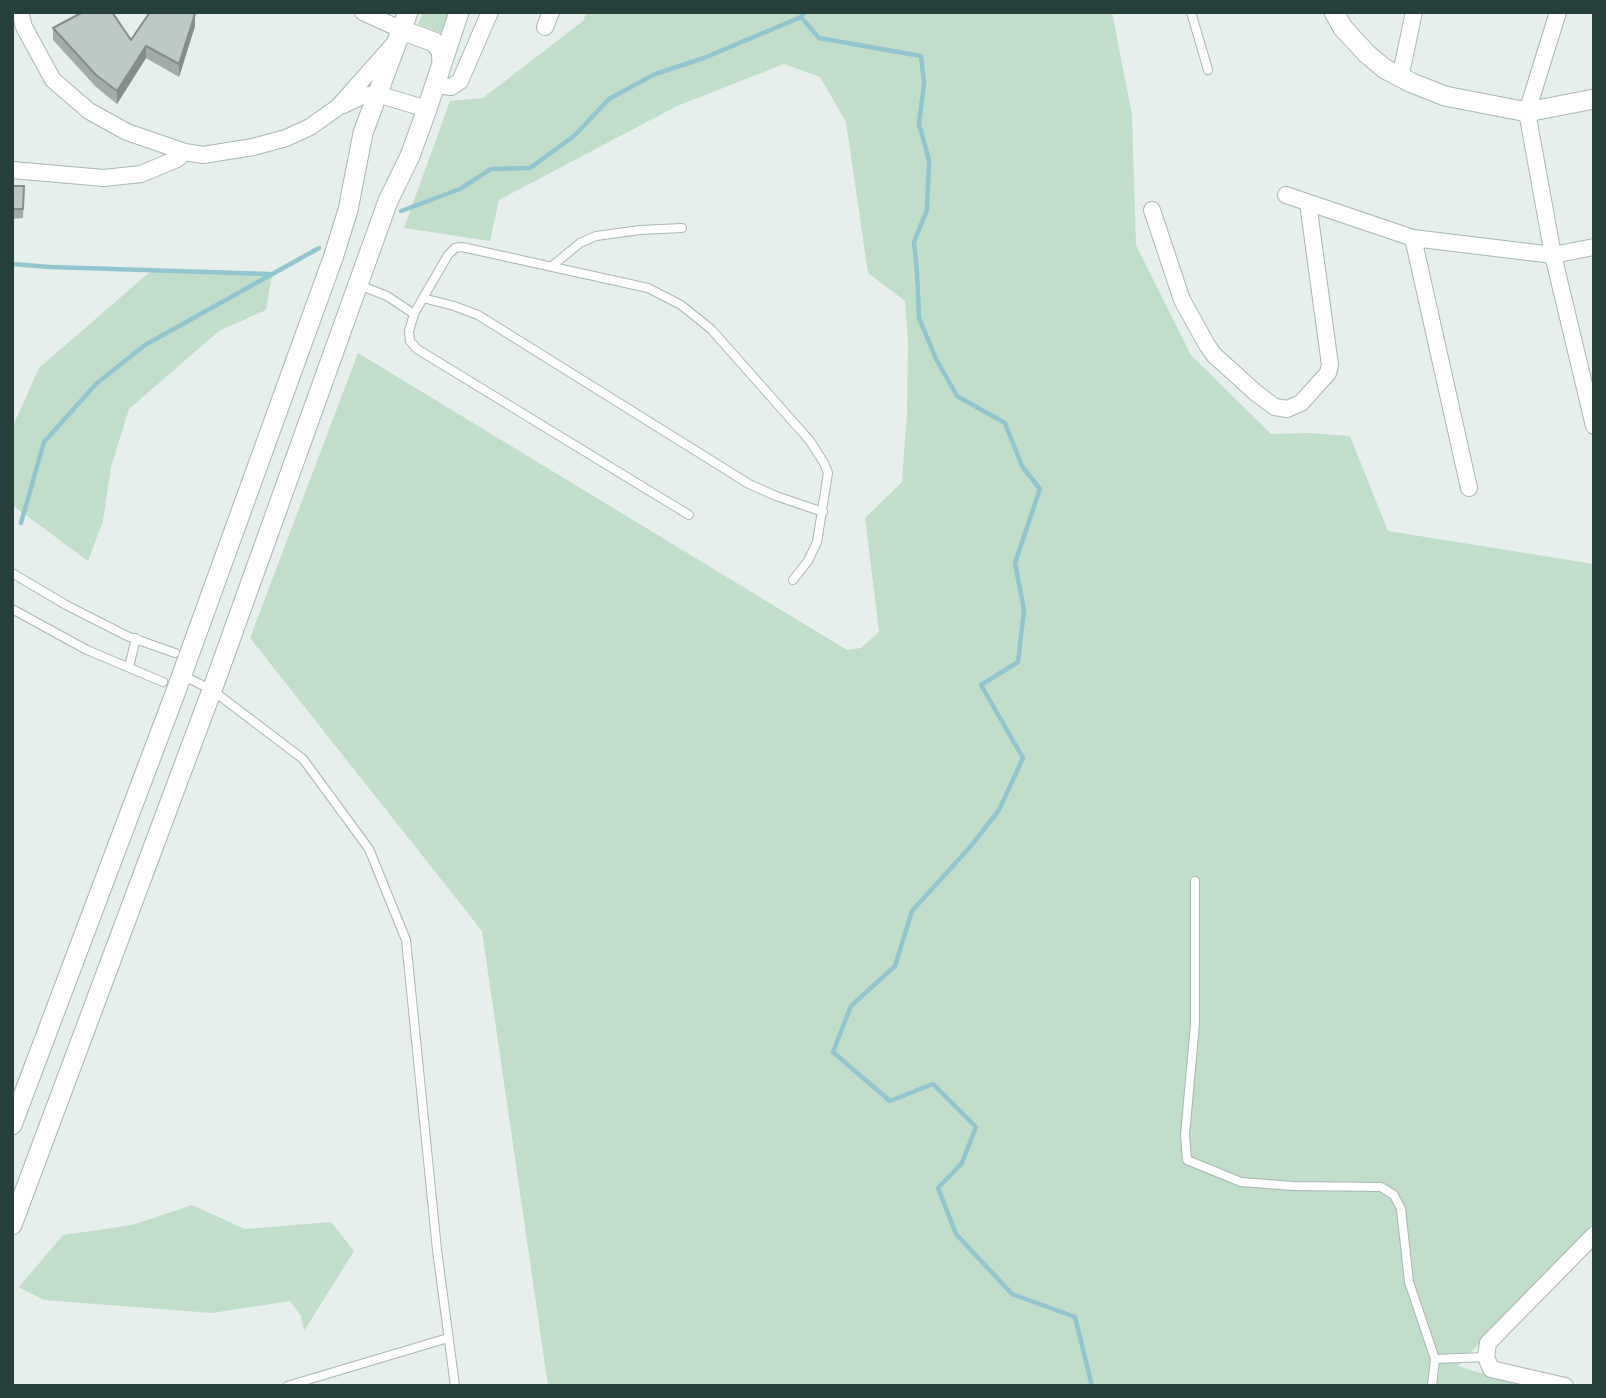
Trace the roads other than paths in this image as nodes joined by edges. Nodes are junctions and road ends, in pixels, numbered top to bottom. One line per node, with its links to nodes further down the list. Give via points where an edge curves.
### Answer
1 (363, 12): 9 (street)
2 (459, 12): 10 (street)
3 (490, 12): 13 (street, via 460,81 451,87)
4 (1191, 12): 11 (lane)
5 (1334, 12): 12 (street, via 1367,54)
6 (1414, 12): 12 (street)
7 (1559, 12): 18 (street)
8 (19, 25): 19 (street, via 53,80 89,111 127,132)
9 (403, 27): 10 (street, via 434,42 441,50); 14 (street); 16 (street)
10 (442, 63): 13 (street)
11 (1208, 70)
12 (1400, 78): 18 (street, via 1445,96)
13 (436, 85): 17 (street)
14 (377, 94): 16 (street); 17 (street); 32 (street, via 363,134 348,210)
15 (1594, 99): 18 (street)
16 (338, 107): 19 (street, via 286,138 221,153)
17 (427, 110): 29 (street)
18 (1527, 112): 27 (street)
19 (185, 152): 20 (street, via 142,174 104,178)
20 (12, 170)
21 (1286, 195): 22 (street)
22 (1308, 203): 23 (street, via 1330,365 1301,403 1287,409 1275,407 1256,393 1207,345 1182,300); 25 (street)
23 (1152, 210)
24 (682, 228): 28 (lane, via 596,236)
25 (1413, 238): 27 (street); 35 (street)
26 (1594, 247): 27 (street)
27 (1553, 255): 34 (street)
28 (552, 266): 30 (lane, via 455,248); 36 (lane, via 648,288 681,305 711,329 824,463 828,473)
29 (359, 285): 31 (lane); 33 (street)
30 (423, 298): 31 (lane); 36 (lane, via 478,315 749,484)
31 (414, 314): 37 (lane, via 409,331 417,349)
32 (283, 395): 33 (street); 44 (street)
33 (315, 408): 45 (street)
34 (1593, 416)
35 (1469, 488)
36 (823, 512): 39 (lane, via 817,542)
37 (690, 514)
38 (12, 573): 41 (lane)
39 (793, 580)
40 (12, 609): 43 (lane)
41 (136, 638): 42 (lane); 43 (lane)
42 (175, 653)
43 (129, 667): 44 (lane)
44 (172, 678): 45 (lane); 47 (street)
45 (212, 690): 48 (street); 50 (lane, via 303,759 369,849 405,940)
46 (1195, 881): 51 (lane, via 1195,1024 1187,1160 1241,1182 1381,1187 1394,1195 1401,1209 1409,1282)
47 (12, 1125)
48 (12, 1225)
49 (1594, 1235): 52 (street, via 1489,1343)
50 (448, 1338): 53 (lane); 54 (lane)
51 (1434, 1359): 52 (lane); 55 (lane)
52 (1489, 1363): 56 (street)
53 (287, 1386)
54 (454, 1386)
55 (1432, 1386)
56 (1565, 1386)

